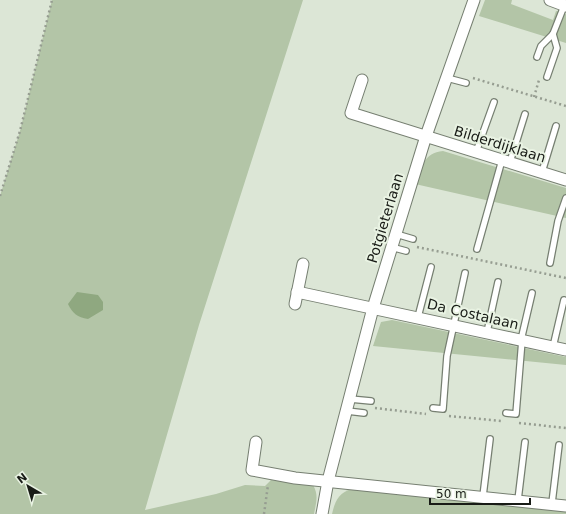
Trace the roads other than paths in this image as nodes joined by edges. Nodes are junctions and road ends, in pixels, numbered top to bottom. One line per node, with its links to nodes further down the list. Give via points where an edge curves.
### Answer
1 (474, 0): 7 (street, Potgieterlaan)
2 (550, 0): 3 (street)
3 (565, 6): 4 (lane)
4 (553, 34): 5 (lane); 6 (lane, via 557,48)
5 (536, 57)
6 (547, 77)
7 (447, 78): 9 (lane); 13 (street, Potgieterlaan)
8 (362, 80): 13 (street, via 351,112)
9 (466, 83)
10 (494, 102): 14 (lane)
11 (525, 114): 15 (lane)
12 (556, 126): 16 (lane)
13 (426, 136): 14 (street, Bilderdijklaan); 20 (street, Potgieterlaan)
14 (476, 152): 15 (street, Bilderdijklaan)
15 (506, 161): 16 (street, Bilderdijklaan); 21 (lane)
16 (542, 172): 17 (street, Bilderdijklaan)
17 (566, 180)
18 (566, 198): 23 (lane, via 558,221)
19 (413, 239): 20 (lane)
20 (393, 241): 22 (lane); 32 (street, Potgieterlaan)
21 (477, 249)
22 (406, 251)
23 (550, 263)
24 (303, 264): 28 (street)
25 (431, 267): 33 (lane)
26 (465, 273): 34 (lane)
27 (498, 282): 35 (lane)
28 (298, 292): 31 (street); 32 (street)
29 (532, 293): 36 (lane)
30 (564, 300): 37 (lane)
31 (295, 304)
32 (372, 308): 33 (street, Da Costalaan); 39 (street, Potgieterlaan)
33 (418, 317): 34 (street, Da Costalaan)
34 (453, 325): 35 (street, Da Costalaan); 41 (lane, via 447,356 443,409)
35 (487, 332): 36 (street, Da Costalaan)
36 (521, 340): 37 (street, Da Costalaan); 44 (lane, via 516,414)
37 (553, 347): 38 (street, Da Costalaan)
38 (566, 350)
39 (350, 399): 40 (lane); 42 (street, Potgieterlaan)
40 (371, 401)
41 (433, 408)
42 (347, 411): 43 (lane); 49 (street, Potgieterlaan)
43 (364, 413)
44 (506, 413)
45 (490, 438): 50 (lane)
46 (256, 442): 49 (street, via 252,470)
47 (525, 442): 51 (lane)
48 (559, 444): 52 (lane)
49 (328, 482): 50 (street); 54 (street, Potgieterlaan)
50 (483, 496): 51 (street)
51 (518, 500): 52 (street)
52 (552, 503): 53 (street)
53 (566, 506)
54 (322, 514)

